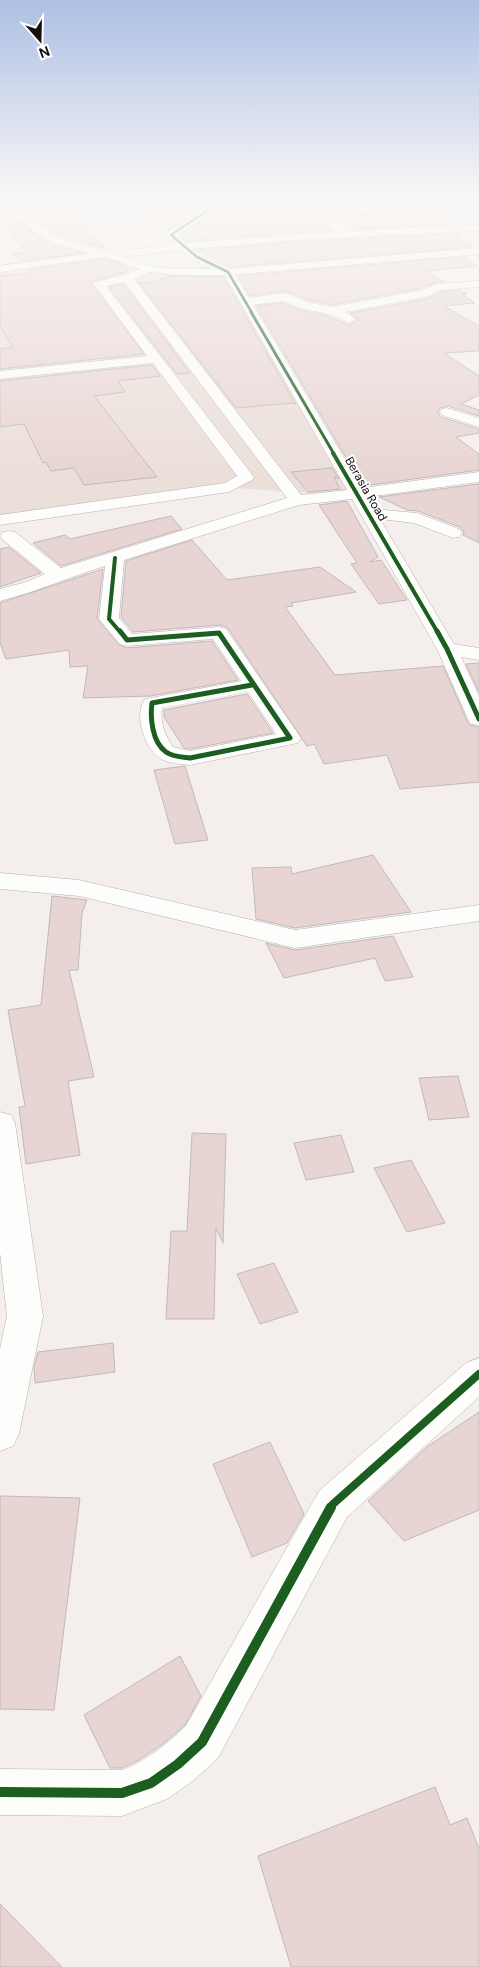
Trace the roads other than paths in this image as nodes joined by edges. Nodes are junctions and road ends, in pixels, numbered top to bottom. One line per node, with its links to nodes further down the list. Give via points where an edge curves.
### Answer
1 (106, 293): 8 (street)
2 (138, 293): 14 (street)
3 (238, 293): 5 (street, Berasia Road)
4 (422, 293): 6 (street)
5 (245, 302): 6 (street, via 284,297); 13 (street, Berasia Road)
6 (332, 311): 7 (street)
7 (350, 319)
8 (156, 359): 9 (street); 17 (street, via 246,477 229,487)
9 (0, 375)
10 (447, 412): 11 (street)
11 (479, 423)
12 (479, 477): 13 (street)
13 (356, 494): 14 (street); 16 (street, Berasia Road)
14 (295, 497): 15 (street); 21 (street)
15 (234, 503)
16 (367, 513): 19 (street, via 417,518); 24 (street, Berasia Road)
17 (0, 520)
18 (28, 533): 20 (street)
19 (454, 533)
20 (4, 537): 22 (street)
21 (114, 558): 22 (street); 26 (street, via 109,620 127,640 219,633)
22 (58, 575): 23 (street)
23 (0, 595)
24 (446, 648): 25 (street); 27 (street, Berasia Road)
25 (479, 654)
26 (252, 685): 26 (street, via 290,738 190,758 165,752 150,719 152,703)
27 (479, 719)
28 (0, 880): 29 (street, via 79,888 295,939)
29 (479, 913)
30 (1, 1143): 32 (street, via 26,1316)
31 (479, 1374): 33 (street, via 333,1504 202,1742 178,1764 151,1783 122,1793)
32 (0, 1434)
33 (0, 1792)

